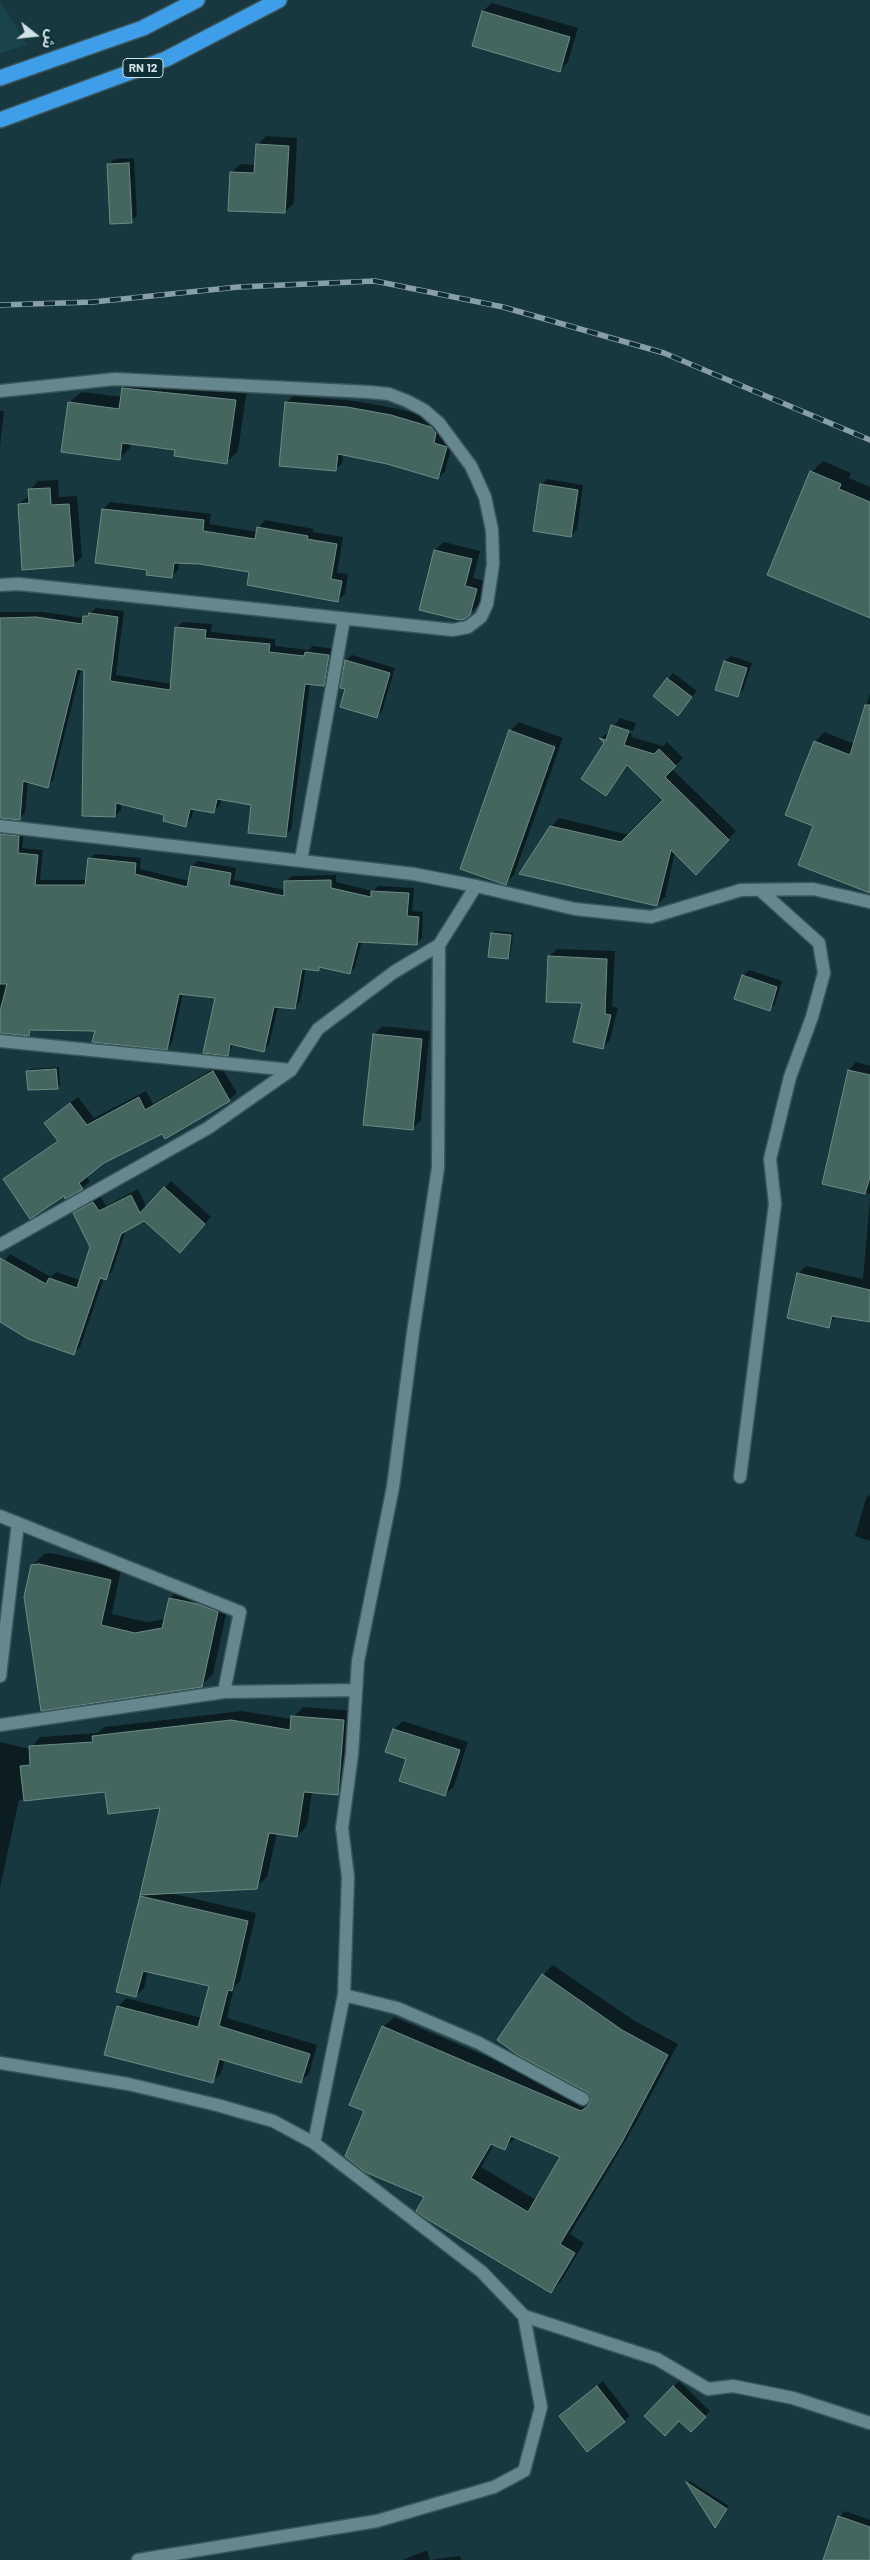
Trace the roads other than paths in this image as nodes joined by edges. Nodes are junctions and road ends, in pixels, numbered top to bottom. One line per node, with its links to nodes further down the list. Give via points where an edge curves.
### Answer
1 (197, 0): 3 (highway, via 142,28)
2 (279, 0): 4 (highway, RN 12, via 166,59)
3 (0, 78)
4 (0, 120)
5 (0, 391): 7 (street, via 115,379 389,394 424,410 439,424 470,466 485,497 492,530 493,564 487,604 475,623 460,630)
6 (0, 585): 7 (street, via 19,584)
7 (344, 619): 9 (street)
8 (0, 826): 9 (street)
9 (301, 860): 10 (street, via 414,874)
10 (476, 886): 11 (street, via 575,909 652,917 741,890); 13 (street)
11 (760, 890): 12 (street, via 813,889); 17 (street, via 819,943 824,973 790,1077 770,1159 775,1204)
12 (870, 902)
13 (439, 945): 15 (street, via 394,972 318,1029); 21 (street, via 438,1168 393,1487 358,1661)
14 (0, 1041): 15 (street)
15 (291, 1070): 16 (street, via 208,1128)
16 (0, 1245)
17 (740, 1476)
18 (0, 1516): 19 (street)
19 (18, 1523): 20 (street); 22 (street, via 240,1612)
20 (0, 1676)
21 (356, 1690): 22 (street); 24 (street, via 342,1828 348,1877)
22 (224, 1692): 23 (street)
23 (0, 1725)
24 (344, 1995): 26 (street, via 397,2008 479,2043); 27 (street)
25 (0, 2063): 27 (street, via 128,2084 240,2110 273,2121)
26 (584, 2099)
27 (314, 2143): 28 (street, via 482,2272)
28 (524, 2316): 29 (street, via 657,2359 708,2389 734,2386 793,2398); 30 (street, via 541,2407 524,2471 494,2487 377,2521)
29 (870, 2423)
30 (138, 2560)

